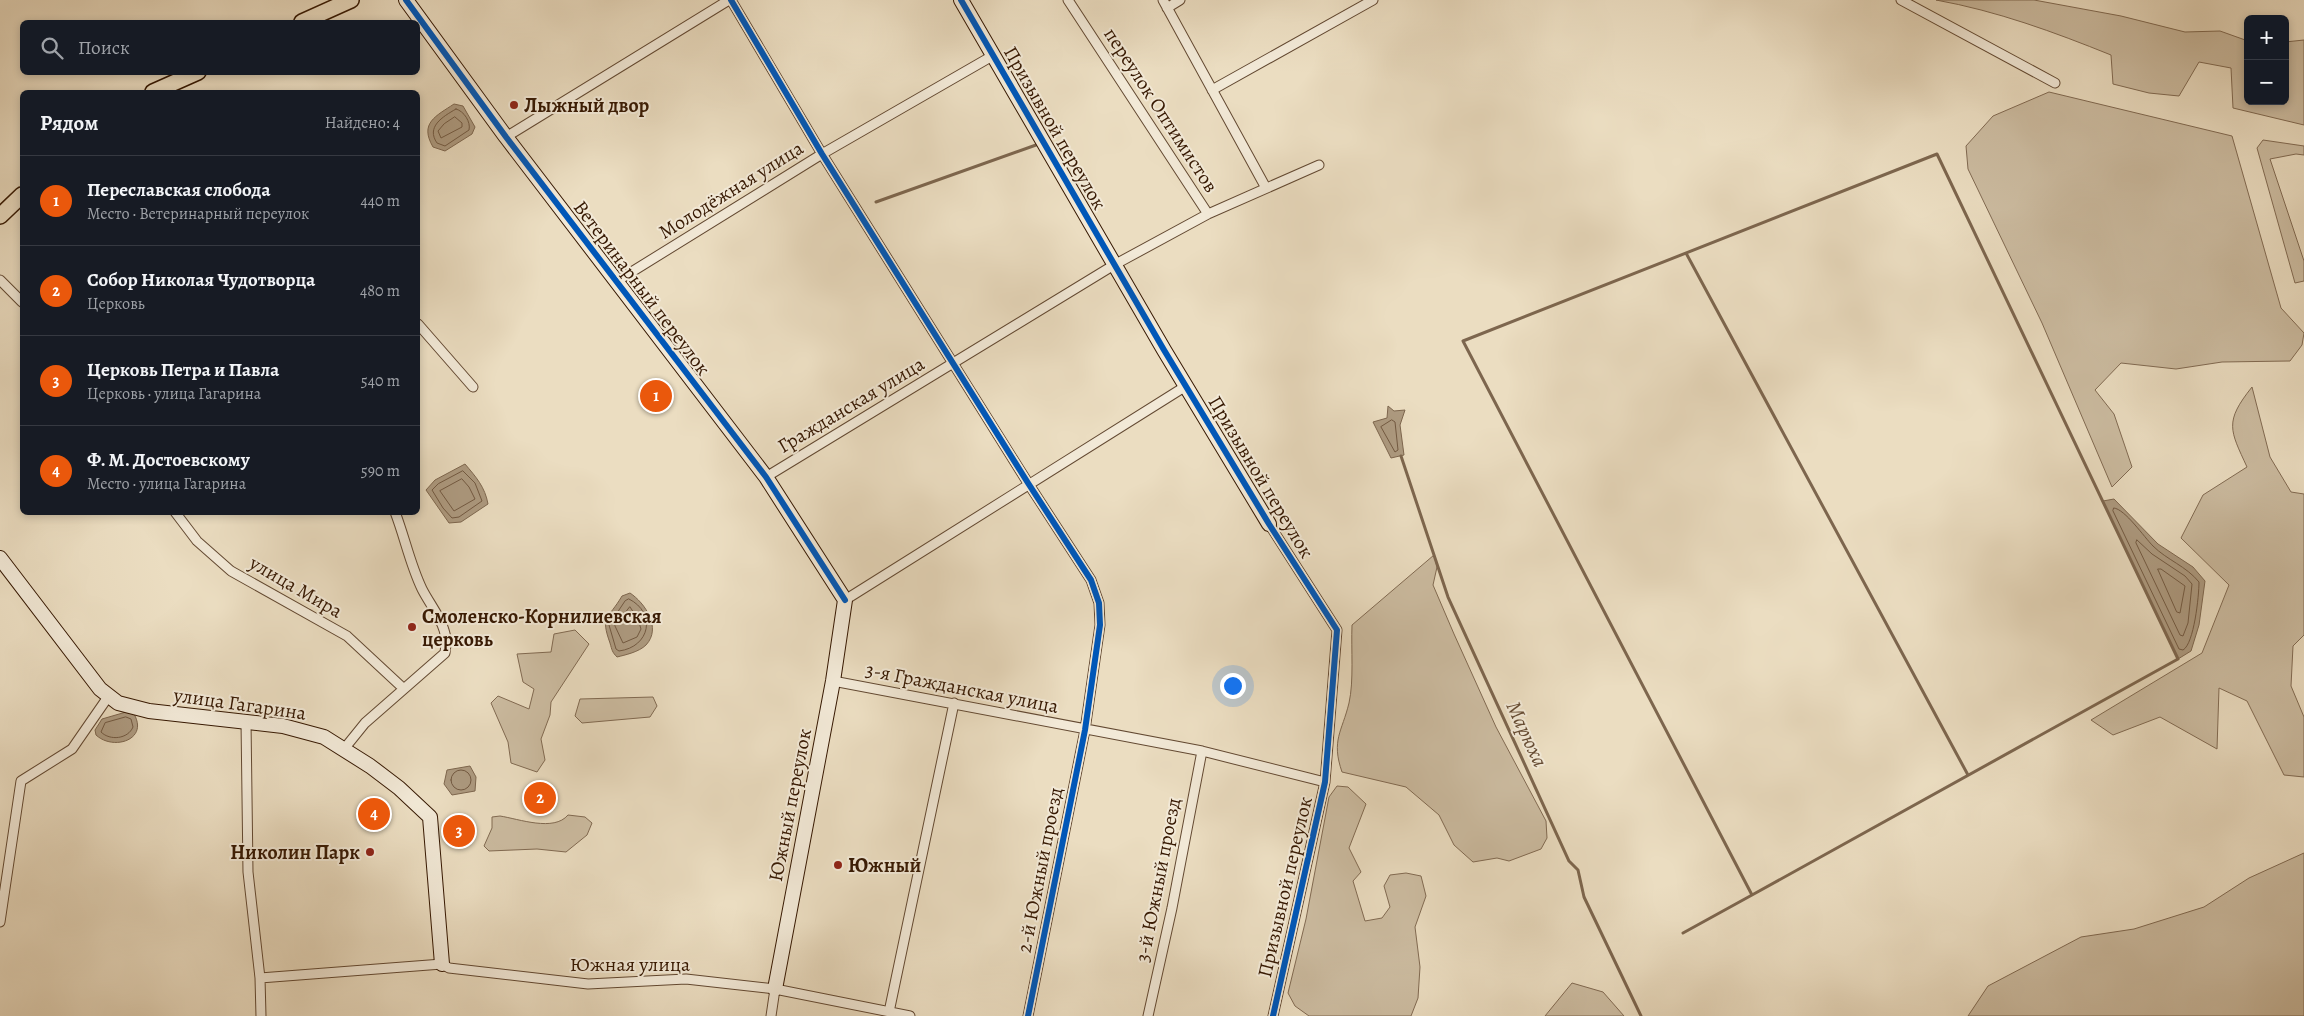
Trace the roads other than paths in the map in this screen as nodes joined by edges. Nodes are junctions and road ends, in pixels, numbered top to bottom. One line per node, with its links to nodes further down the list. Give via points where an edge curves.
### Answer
1 (351, 0): 10 (main road)
2 (406, 0): 16 (street, Ветеринарный переулок)
3 (730, 0): 16 (street); 17 (street)
4 (961, 0): 11 (street, Призывной переулок)
5 (1068, 0): 21 (street, переулок Оптимистов)
6 (1180, 0): 9 (street)
7 (1373, 0): 15 (street)
8 (1901, 0): 13 (street)
9 (1165, 4): 15 (street)
10 (306, 20)
11 (994, 56): 17 (street, Молодёжная улица); 23 (street, Призывной переулок)
12 (191, 75): 14 (main road)
13 (2055, 83)
14 (158, 90)
15 (1212, 90): 19 (street)
16 (506, 137): 25 (street, Ветеринарный переулок)
17 (822, 154): 25 (street, Молодёжная улица); 28 (street)
18 (1319, 165): 19 (street, Гражданская улица)
19 (1266, 188): 21 (street, Гражданская улица)
20 (20, 197): 22 (main road)
21 (1208, 214): 23 (street, Гражданская улица)
22 (0, 216)
23 (1114, 265): 28 (street, Гражданская улица); 29 (street, Призывной переулок)
24 (0, 280): 26 (street)
25 (617, 281): 31 (street, Ветеринарный переулок)
26 (20, 300)
27 (420, 326): 30 (street)
28 (954, 362): 31 (street, Гражданская улица); 32 (street, Гражданская улица)
29 (1186, 386): 32 (street); 35 (street, Призывной переулок)
30 (473, 387)
31 (766, 476): 38 (street, Ветеринарный переулок)
32 (1028, 484): 37 (street, Гражданская улица); 38 (street)
33 (177, 515): 40 (street, улица Мира, via 197,540 231,571 347,636)
34 (396, 515): 40 (street, via 409,558 444,629 447,642 445,653)
35 (1269, 524): 47 (street, Призывной переулок, via 1337,630)
36 (0, 558): 41 (street, улица Гагарина)
37 (1091, 580): 44 (street, 3-я Гражданская улица, via 1099,603 1100,625)
38 (845, 600): 39 (street, Южный переулок)
39 (833, 681): 42 (street, 3-я Гражданская улица); 51 (street, Южный переулок)
40 (404, 689): 45 (street, via 365,723)
41 (108, 697): 43 (street, улица Гагарина, via 118,703 150,711); 48 (street, via 72,750 21,781)
42 (954, 703): 44 (street, 3-я Гражданская улица); 52 (street)
43 (246, 721): 45 (street, улица Гагарина, via 283,726 324,737); 50 (street, via 248,872)
44 (1085, 730): 46 (street, 3-я Гражданская улица); 56 (street, 2-й Южный проезд)
45 (344, 749): 49 (street, улица Гагарина, via 399,788 430,817)
46 (1202, 752): 47 (street, 3-я Гражданская улица); 57 (street, 3-й Южный проезд)
47 (1325, 782): 58 (street, Призывной переулок)
48 (0, 922)
49 (442, 964): 50 (street, Южная улица); 51 (street, Южная улица, via 449,968 588,984 686,980)
50 (260, 978): 53 (street)
51 (775, 990): 52 (street, Южная улица); 54 (street, Южный переулок)
52 (889, 1012): 55 (street, Южная улица)
53 (261, 1016)
54 (771, 1016)
55 (910, 1016)
56 (1028, 1016)
57 (1148, 1016)
58 (1273, 1016)

